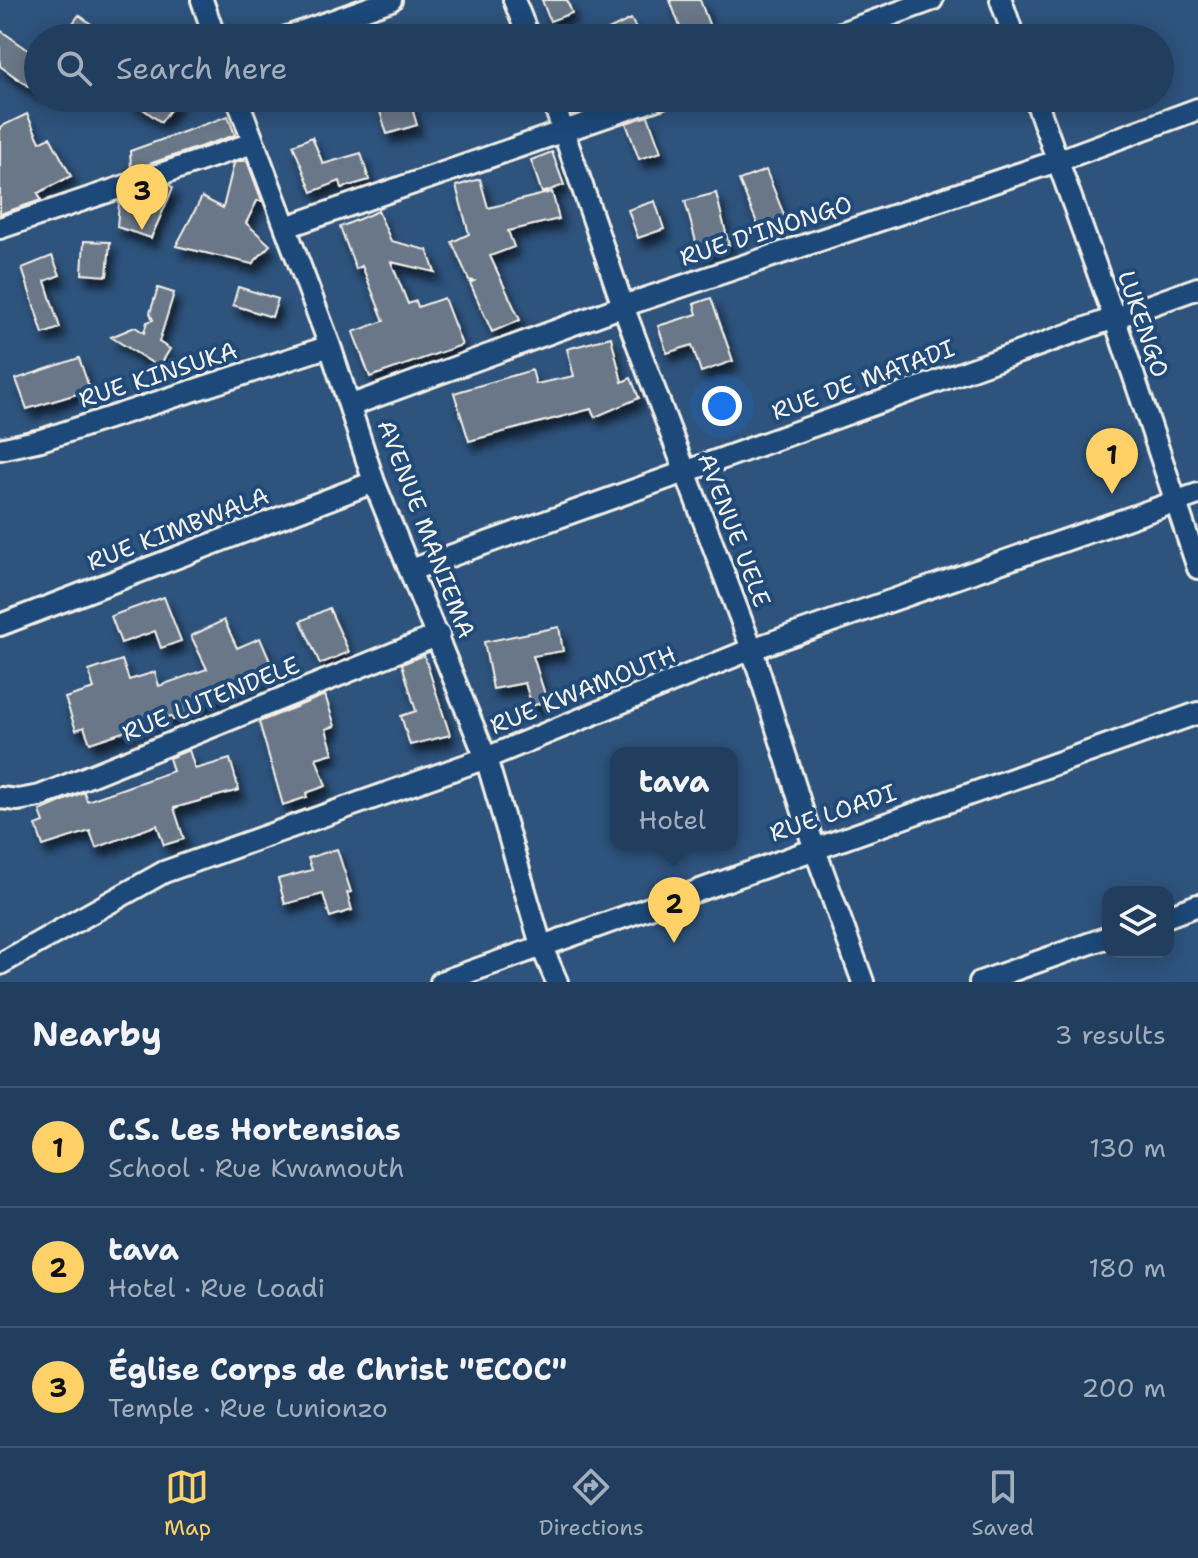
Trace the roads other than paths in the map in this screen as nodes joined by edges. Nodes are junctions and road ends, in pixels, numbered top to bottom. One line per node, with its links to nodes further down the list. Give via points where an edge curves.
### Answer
1 (202, 0): 6 (street)
2 (391, 0): 7 (street)
3 (514, 0): 8 (street)
4 (932, 0): 9 (street)
5 (1001, 0): 10 (street)
6 (210, 24)
7 (323, 24)
8 (523, 24)
9 (866, 24)
10 (1009, 24)
11 (1198, 109): 18 (street, RUE D'INONGO)
12 (242, 112): 17 (street, AVENUE MANIEMA)
13 (557, 112): 16 (street, AVENUE UELE)
14 (621, 112): 16 (street)
15 (1040, 112): 18 (street, LUKENGO)
16 (565, 132): 19 (street); 22 (street, AVENUE UELE)
17 (253, 143): 19 (street, AVENUE MANIEMA); 20 (street)
18 (1057, 161): 22 (street, RUE D'INONGO); 23 (street, LUKENGO)
19 (286, 227): 24 (street, AVENUE MANIEMA)
20 (0, 228)
21 (1198, 288): 23 (street, RUE DE MATADI)
22 (623, 306): 25 (street, RUE D'INONGO); 27 (street, AVENUE UELE)
23 (1114, 317): 27 (street, RUE DE MATADI); 30 (street, LUKENGO)
24 (330, 346): 25 (street, AVENUE MANIEMA); 26 (street, RUE KINSUKA)
25 (352, 405): 28 (street, AVENUE MANIEMA)
26 (0, 449)
27 (684, 472): 32 (street, RUE DE MATADI); 35 (street, AVENUE UELE)
28 (374, 482): 32 (street, AVENUE MANIEMA); 33 (street, RUE KIMBWALA)
29 (1198, 494): 30 (street, RUE KWAMOUTH)
30 (1176, 501): 31 (street, LUKENGO); 35 (street, RUE KWAMOUTH)
31 (1198, 568)
32 (411, 570): 34 (street, AVENUE MANIEMA)
33 (0, 625)
34 (439, 635): 37 (street, AVENUE MANIEMA); 38 (street, RUE LUTENDELE, via 40,796)
35 (752, 649): 37 (street, RUE KWAMOUTH); 39 (street, AVENUE UELE)
36 (1198, 713): 39 (street, RUE LOADI)
37 (486, 758): 43 (street, AVENUE MANIEMA); 44 (street, RUE KWAMOUTH, via 164,872)
38 (0, 798)
39 (814, 847): 43 (street, RUE LOADI); 47 (street, AVENUE UELE)
40 (1198, 905): 41 (street)
41 (1174, 914)
42 (1102, 939): 48 (street)
43 (541, 945): 45 (street, RUE LOADI); 46 (street, AVENUE MANIEMA)
44 (0, 964)
45 (441, 982)
46 (557, 982)
47 (863, 982)
48 (980, 982)

